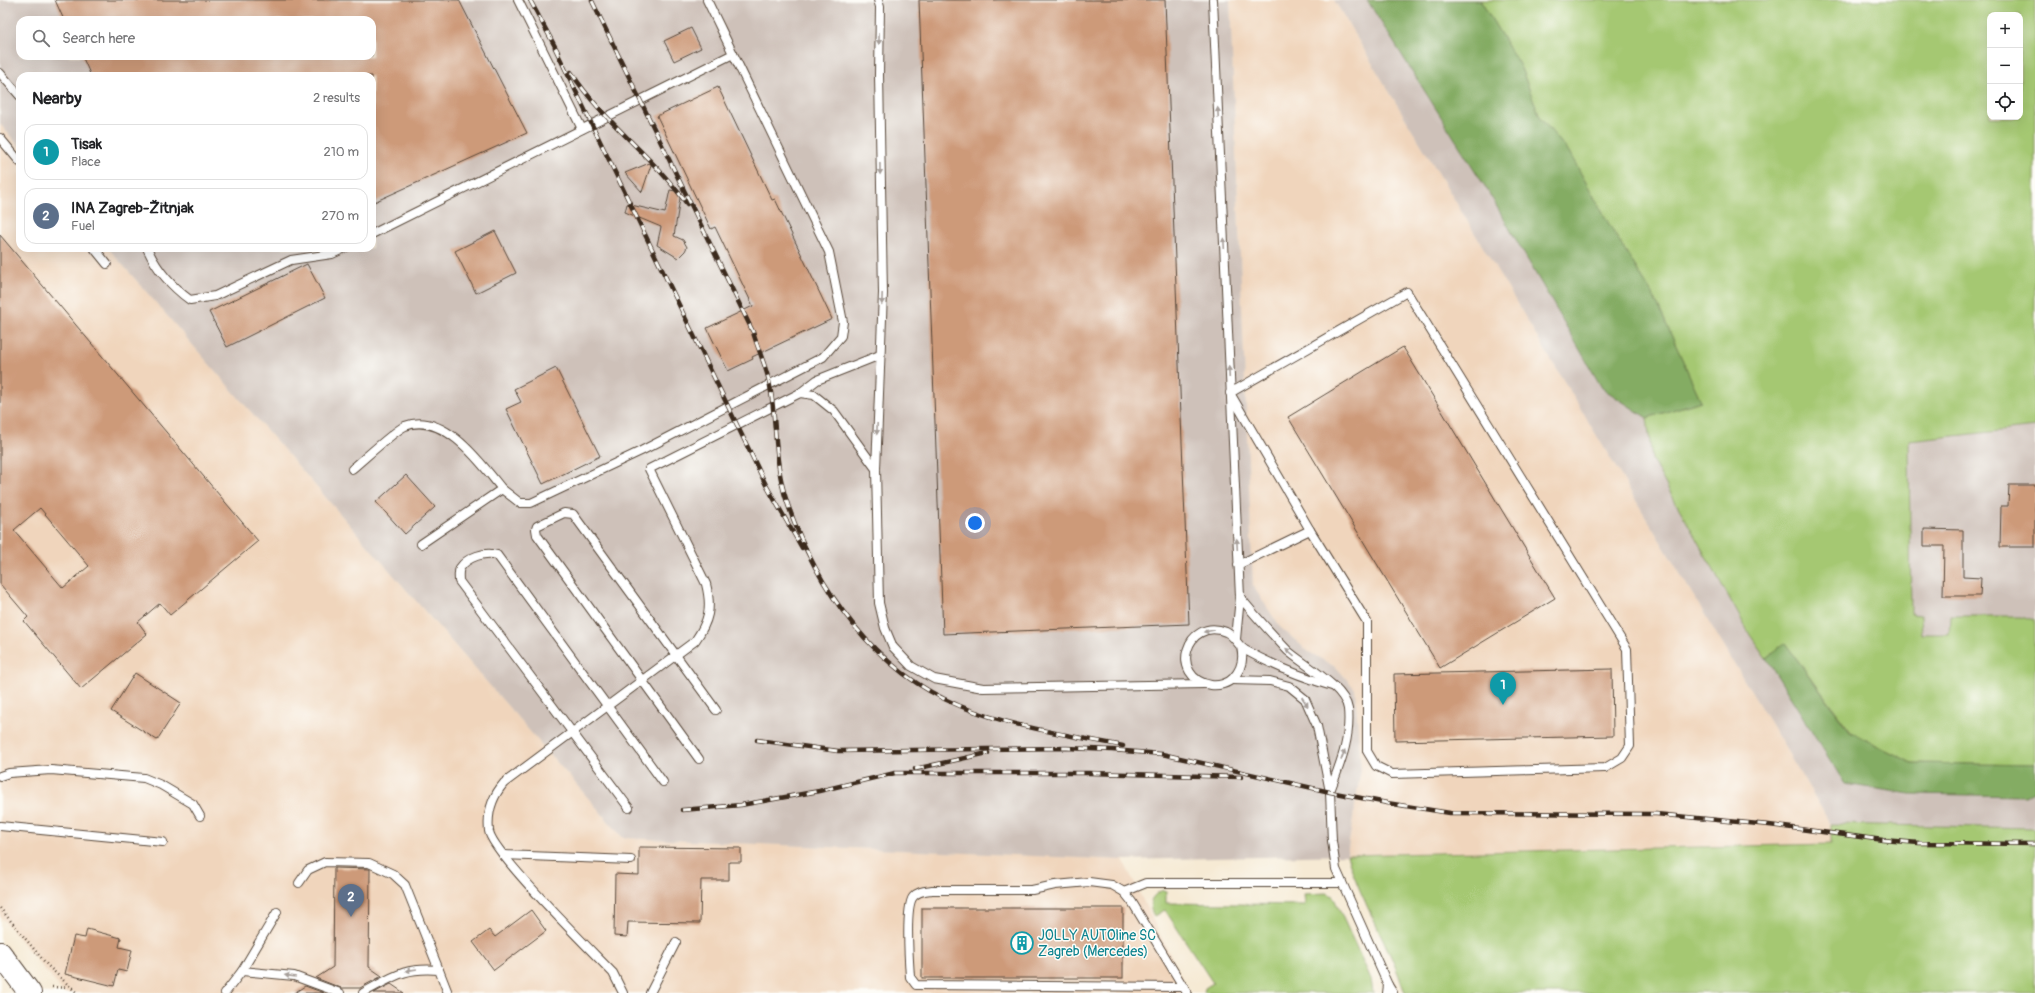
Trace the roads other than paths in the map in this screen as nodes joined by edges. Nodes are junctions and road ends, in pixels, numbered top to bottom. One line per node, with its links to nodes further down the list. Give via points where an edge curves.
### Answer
1 (518, 0): 8 (lane)
2 (707, 0): 5 (lane)
3 (1213, 0): 18 (lane, one-way to 3)
4 (880, 2): 16 (lane, one-way to 16, via 883,293)
5 (733, 54): 8 (lane); 21 (lane, via 829,252 841,304 842,336 823,357 641,451 531,503 520,503)
6 (0, 73): 7 (lane)
7 (16, 91)
8 (582, 129): 11 (lane)
9 (0, 138): 10 (lane)
10 (16, 157)
11 (376, 232)
12 (97, 252): 15 (lane)
13 (149, 252): 14 (lane, via 176,289 190,300 215,296 291,260)
14 (336, 252)
15 (107, 264)
16 (880, 355): 17 (lane, via 817,380); 20 (lane, one-way to 20)
17 (800, 392): 20 (lane, via 814,395 834,412); 28 (lane, via 649,469 706,584 710,601 704,628 695,641)
18 (1230, 393): 22 (lane); 22 (lane, via 1407,292 1627,649 1630,746 1622,758 1605,768 1392,774 1376,766 1367,751 1367,622); 24 (lane, one-way to 18)
19 (352, 469): 21 (lane, via 403,427 416,424 436,427 459,441)
20 (876, 469): 31 (lane, via 879,603 885,628 894,648 911,666 934,679 983,688)
21 (502, 488): 23 (lane)
22 (1310, 530): 24 (lane)
23 (421, 544)
24 (1238, 565): 25 (lane)
25 (1240, 597): 26 (lane); 32 (lane, one-way to 25, via 1290,652 1261,624)
26 (1236, 639): 27 (lane); 31 (lane, one-way to 31, via 1228,633 1209,630 1192,640 1186,654 1187,664 1190,673)
27 (1241, 647): 29 (lane, via 1242,664); 32 (lane, via 1273,666)
28 (676, 655): 30 (lane); 30 (lane, via 573,514 564,513 538,526 537,535); 34 (lane)
29 (1232, 680): 31 (lane, via 1213,686); 39 (lane, one-way to 39, via 1270,681 1289,686 1305,699 1317,726)
30 (642, 681): 33 (lane); 36 (lane)
31 (1203, 684)
32 (1335, 687): 39 (lane, one-way to 32, via 1347,744 1348,708)
33 (606, 706): 35 (lane); 35 (lane, via 497,555 485,553 465,563 460,569 459,581); 38 (lane)
34 (716, 710)
35 (572, 733): 40 (lane); 44 (lane, via 504,783 495,794 490,806 489,833)
36 (699, 759)
37 (0, 776): 41 (lane, via 51,770 144,778 193,804)
38 (663, 782)
39 (1330, 792): 46 (lane, via 1332,841 1336,869)
40 (629, 808)
41 (200, 816)
42 (0, 826): 43 (lane)
43 (163, 842)
44 (503, 855): 45 (lane); 61 (lane, via 613,973)
45 (631, 860)
46 (1342, 883): 48 (lane, via 1146,883); 54 (lane)
47 (299, 884): 52 (lane, via 308,870 325,862 369,863 382,867 405,885)
48 (1124, 892): 55 (lane); 55 (lane, via 1112,885 1089,882 1032,890 919,892 911,898 908,913 910,977 916,985 932,986)
49 (277, 912): 53 (lane)
50 (676, 942): 62 (lane)
51 (0, 953): 56 (street)
52 (439, 970): 59 (lane, one-way to 59, via 421,968 404,971); 60 (lane)
53 (242, 971): 57 (lane); 58 (lane, one-way to 53, via 294,976)
54 (1388, 989): 63 (lane)
55 (1186, 990)
56 (30, 993)
57 (225, 993)
58 (340, 993)
59 (363, 993)
60 (448, 993)
61 (623, 993)
62 (650, 993)
63 (1393, 993)

